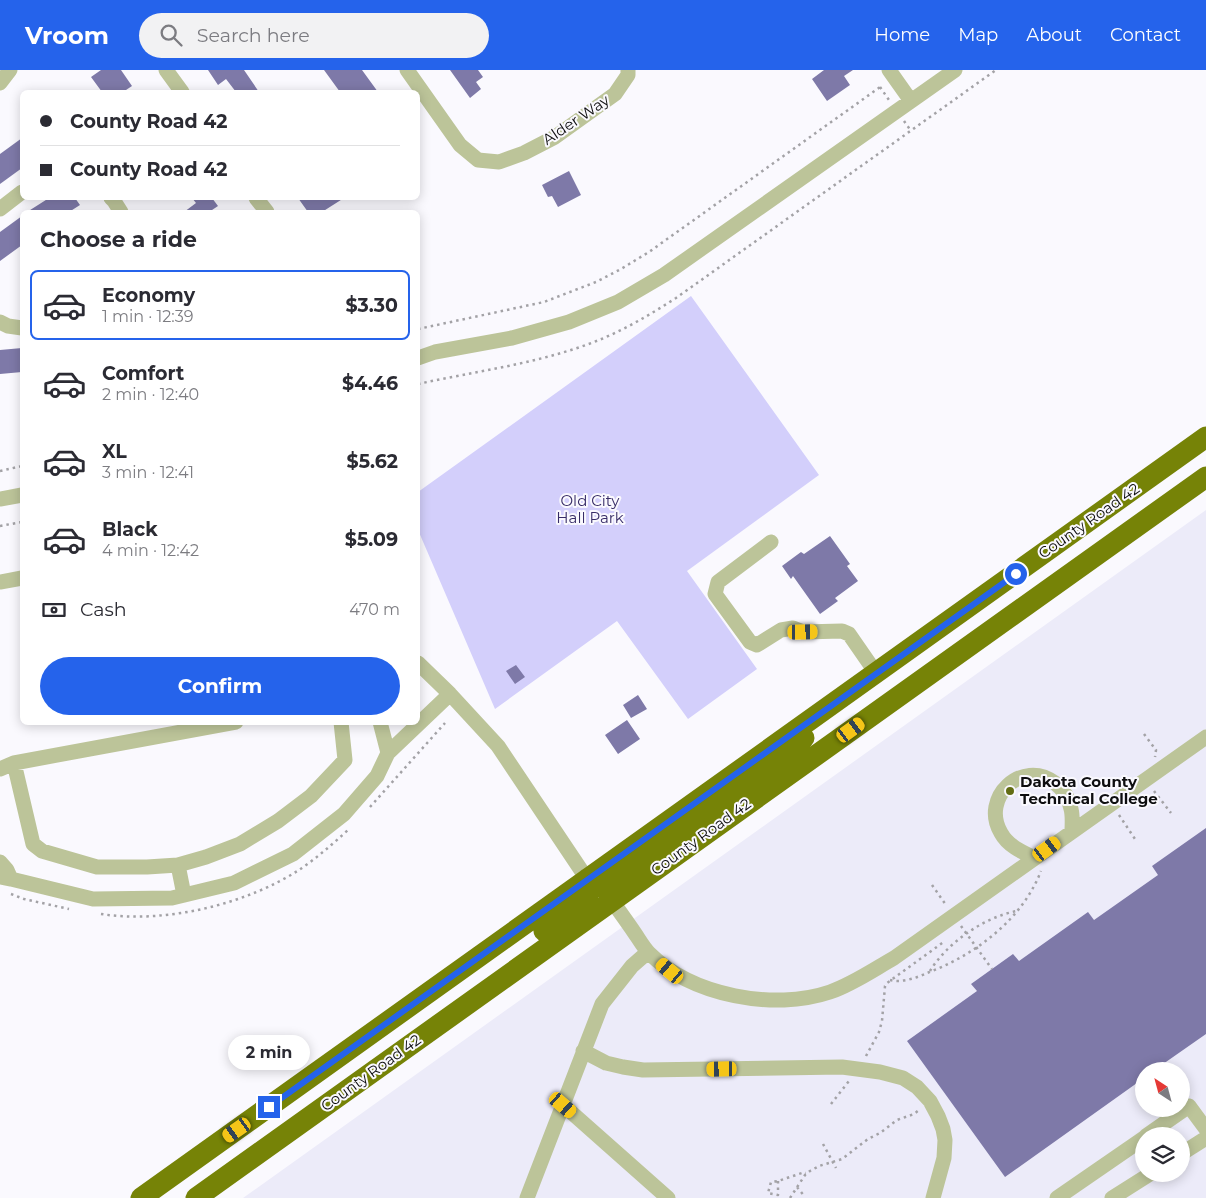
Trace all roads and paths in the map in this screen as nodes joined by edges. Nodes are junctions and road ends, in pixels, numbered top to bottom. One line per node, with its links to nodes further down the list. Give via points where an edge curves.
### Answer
1 (10, 70): 7 (street)
2 (166, 70): 8 (street)
3 (407, 70): 4 (street, Alder Way, via 460,146 478,160 499,162 555,137 615,94)
4 (628, 70)
5 (954, 70): 9 (street)
6 (891, 74): 9 (street); 16 (path, via 649,252 621,269 544,302)
7 (0, 83)
8 (181, 90)
9 (911, 101): 17 (street, via 664,275 618,302 569,322 512,338)
10 (20, 194): 12 (street)
11 (258, 200): 13 (street)
12 (0, 209)
13 (265, 210)
14 (0, 322): 15 (street)
15 (20, 328)
16 (420, 329)
17 (420, 357)
18 (1206, 437): 32 (highway, County Road 42)
19 (1206, 461): 29 (highway, via 1098,542)
20 (20, 466): 21 (path)
21 (0, 470)
22 (1206, 477): 29 (highway, County Road 42)
23 (20, 495): 24 (street)
24 (0, 499)
25 (20, 522): 26 (path)
26 (0, 526)
27 (771, 542): 32 (street, via 718,582 715,594 750,642 757,645 781,630 794,628 803,632 842,631 849,634)
28 (20, 578): 30 (street)
29 (1061, 580): 55 (highway, County Road 42)
30 (0, 582)
31 (420, 665): 33 (street)
32 (876, 674): 34 (highway, County Road 42)
33 (450, 694): 35 (street); 52 (street, via 498,746)
34 (837, 701): 52 (highway, County Road 42); 55 (highway, via 782,759 616,880 609,888)
35 (420, 723)
36 (445, 723): 44 (path)
37 (220, 725): 43 (street)
38 (341, 725): 51 (street, via 345,760 311,796 240,844)
39 (381, 725): 42 (street)
40 (417, 725): 42 (street)
41 (1206, 736): 47 (street)
42 (388, 753): 54 (street, via 377,776 344,814 293,854 234,883)
43 (7, 766): 51 (street, via 32,844 42,851 97,867)
44 (370, 808)
45 (1116, 812): 48 (path)
46 (350, 829): 58 (path, via 301,868 243,898 188,913 149,917)
47 (1072, 832): 49 (street); 49 (street, via 1072,810 1058,785 1042,776 1030,775 1010,783 997,800 996,824 1010,844)
48 (1135, 839)
49 (1039, 861): 57 (path, via 1034,887); 62 (street, via 894,958 852,983 829,992 798,999 771,1000 712,991 670,971)
50 (0, 862): 53 (street, via 7,870)
51 (178, 865): 54 (street)
52 (587, 879): 67 (highway, via 592,888 584,901 432,1013 406,1035); 85 (highway, County Road 42)
53 (6, 883): 54 (street, via 93,899); 56 (path, via 39,903)
54 (184, 895)
55 (612, 901): 62 (street); 67 (highway, County Road 42)
56 (72, 909)
57 (1017, 911): 61 (path); 64 (path, via 996,916 967,934 945,952)
58 (99, 914)
59 (969, 937): 61 (path)
60 (946, 940): 65 (path)
61 (977, 948): 63 (path); 64 (path)
62 (648, 952): 66 (street, via 632,966 602,1004)
63 (992, 969)
64 (930, 973): 65 (path, via 906,980)
65 (890, 980): 68 (path, via 885,986 878,1032)
66 (583, 1051): 68 (street, via 606,1063 643,1070); 71 (street)
67 (379, 1068): 86 (highway, County Road 42)
68 (858, 1068): 69 (street, via 903,1078 917,1086); 70 (path)
69 (930, 1102): 78 (path, via 914,1114 897,1120 848,1156); 90 (street, via 945,1140 944,1158)
70 (831, 1104)
71 (563, 1105): 87 (street); 88 (street)
72 (1159, 1127): 73 (street, via 1189,1106)
73 (1206, 1129)
74 (1206, 1138): 77 (street)
75 (823, 1144): 78 (path)
76 (1135, 1144): 91 (street)
77 (1190, 1148)
78 (834, 1161): 79 (path); 80 (path)
79 (836, 1168)
80 (807, 1173): 81 (path); 83 (path)
81 (778, 1181): 81 (path, via 778,1195 768,1193 771,1182)
82 (1137, 1182): 92 (street)
83 (797, 1187): 84 (path); 89 (path)
84 (805, 1197)
85 (141, 1198)
86 (196, 1198)
87 (527, 1198)
88 (668, 1198)
89 (790, 1198)
90 (933, 1198)
91 (1057, 1198)
92 (1112, 1198)

